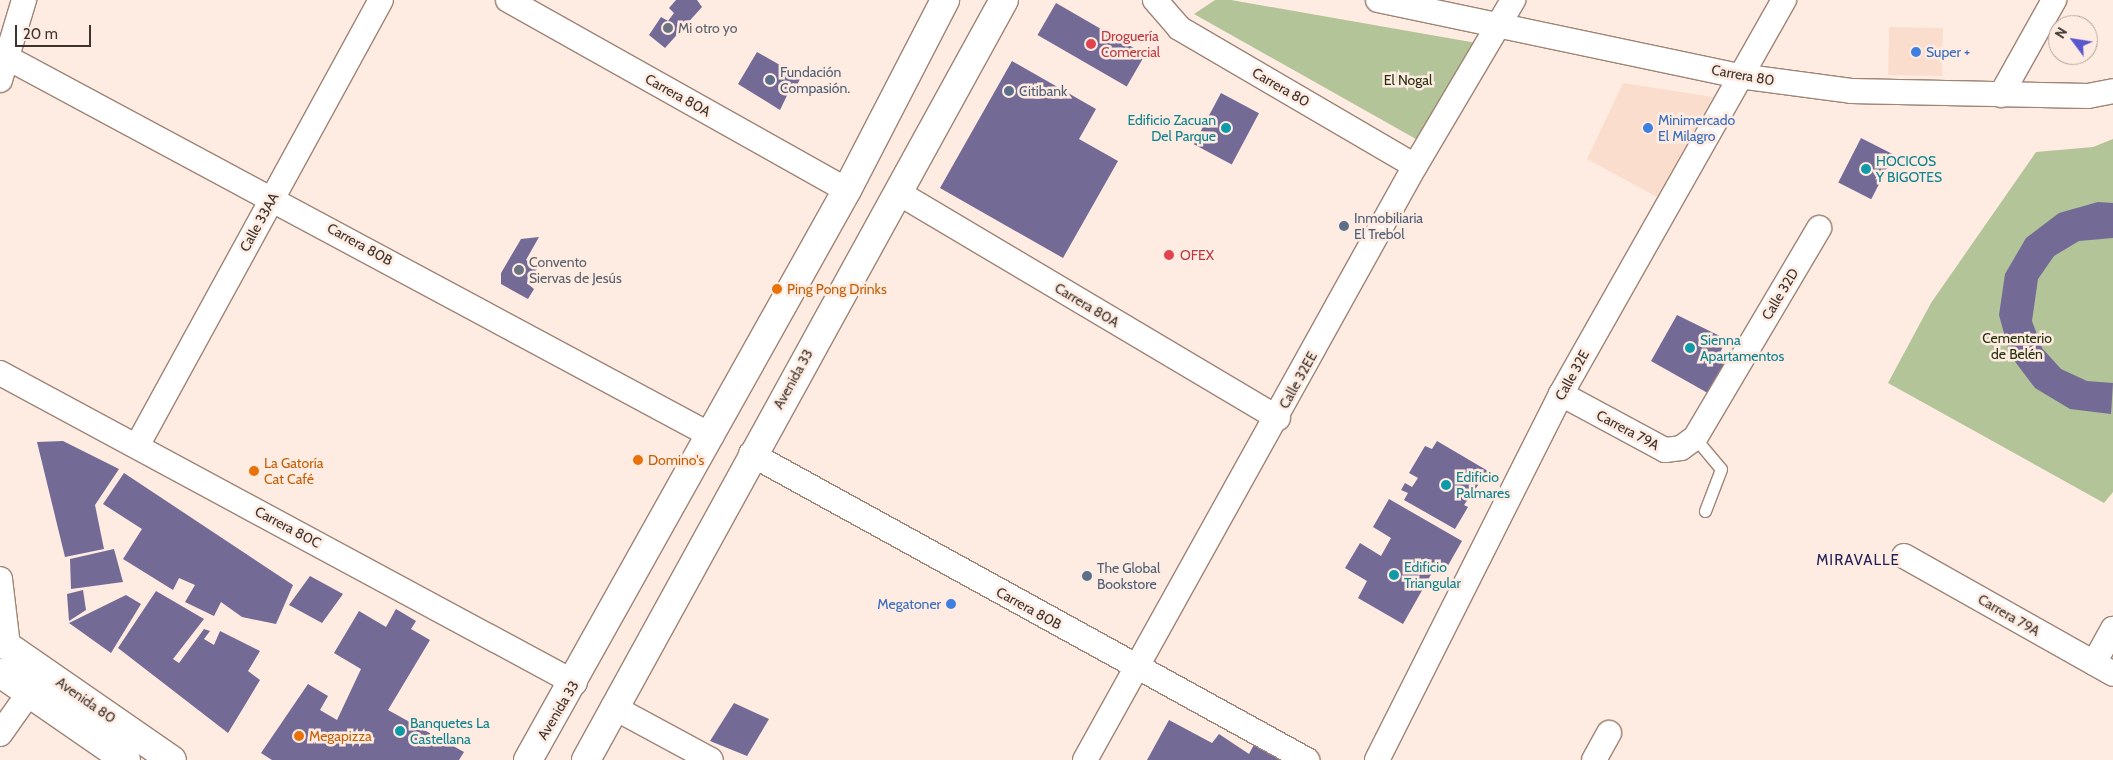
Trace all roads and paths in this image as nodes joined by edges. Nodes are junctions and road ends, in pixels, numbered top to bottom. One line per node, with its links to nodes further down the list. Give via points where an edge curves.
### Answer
1 (24, 0): 12 (street)
2 (382, 0): 20 (street, Calle 33AA)
3 (508, 0): 18 (street, Carrera 80A)
4 (945, 0): 18 (main road, Avenida 33)
5 (1004, 0): 19 (main road, Avenida 33)
6 (1155, 0): 17 (street, Carrera 80, via 1179,28)
7 (1378, 0): 11 (street, Carrera 80)
8 (1513, 0): 11 (street, Calle 32EE)
9 (1784, 0): 13 (street, Calle 32E)
10 (2054, 0): 16 (street)
11 (1498, 25): 13 (street, Carrera 80); 17 (street, Calle 32EE)
12 (6, 57): 14 (street); 20 (street, Carrera 80B)
13 (1739, 76): 16 (street, Carrera 80, via 1851,91); 23 (street, Calle 32E)
14 (0, 80)
15 (2113, 91): 16 (street, Carrera 80, via 2088,96)
16 (2001, 95)
17 (1415, 166): 24 (street, Calle 32EE)
18 (847, 190): 25 (main road, Avenida 33)
19 (897, 192): 24 (street, Carrera 80A); 28 (main road, Avenida 33)
20 (272, 197): 25 (street, Carrera 80B); 27 (street, Calle 33AA)
21 (1819, 228): 26 (street, Calle 32D)
22 (0, 373): 27 (street, Carrera 80C)
23 (1561, 394): 26 (street, Carrera 79A, via 1666,450 1681,448); 49 (street, Calle 32E)
24 (1278, 418): 34 (street, Calle 32EE)
25 (712, 436): 37 (main road, Avenida 33)
26 (1695, 438): 29 (lane, via 1721,469)
27 (137, 446): 37 (street, Carrera 80C)
28 (751, 454): 34 (street, Carrera 80B); 39 (main road, Avenida 33)
29 (1705, 511)
30 (1904, 556): 35 (street, Carrera 79A)
31 (0, 579): 33 (street)
32 (2113, 629): 35 (street)
33 (4, 643): 43 (main road, Avenida 80)
34 (1137, 668): 47 (street, Calle 32EE); 48 (street, Carrera 80B)
35 (2104, 669)
36 (0, 673): 38 (main road, Avenida 80)
37 (575, 683): 44 (main road, Avenida 33)
38 (29, 693): 41 (street); 42 (main road, Avenida 80)
39 (613, 706): 45 (main road, Avenida 33); 46 (street)
40 (1609, 733): 50 (street)
41 (0, 734)
42 (126, 760)
43 (172, 760)
44 (528, 760)
45 (586, 760)
46 (711, 760)
47 (1085, 760)
48 (1307, 760)
49 (1377, 760)
50 (1594, 760)

